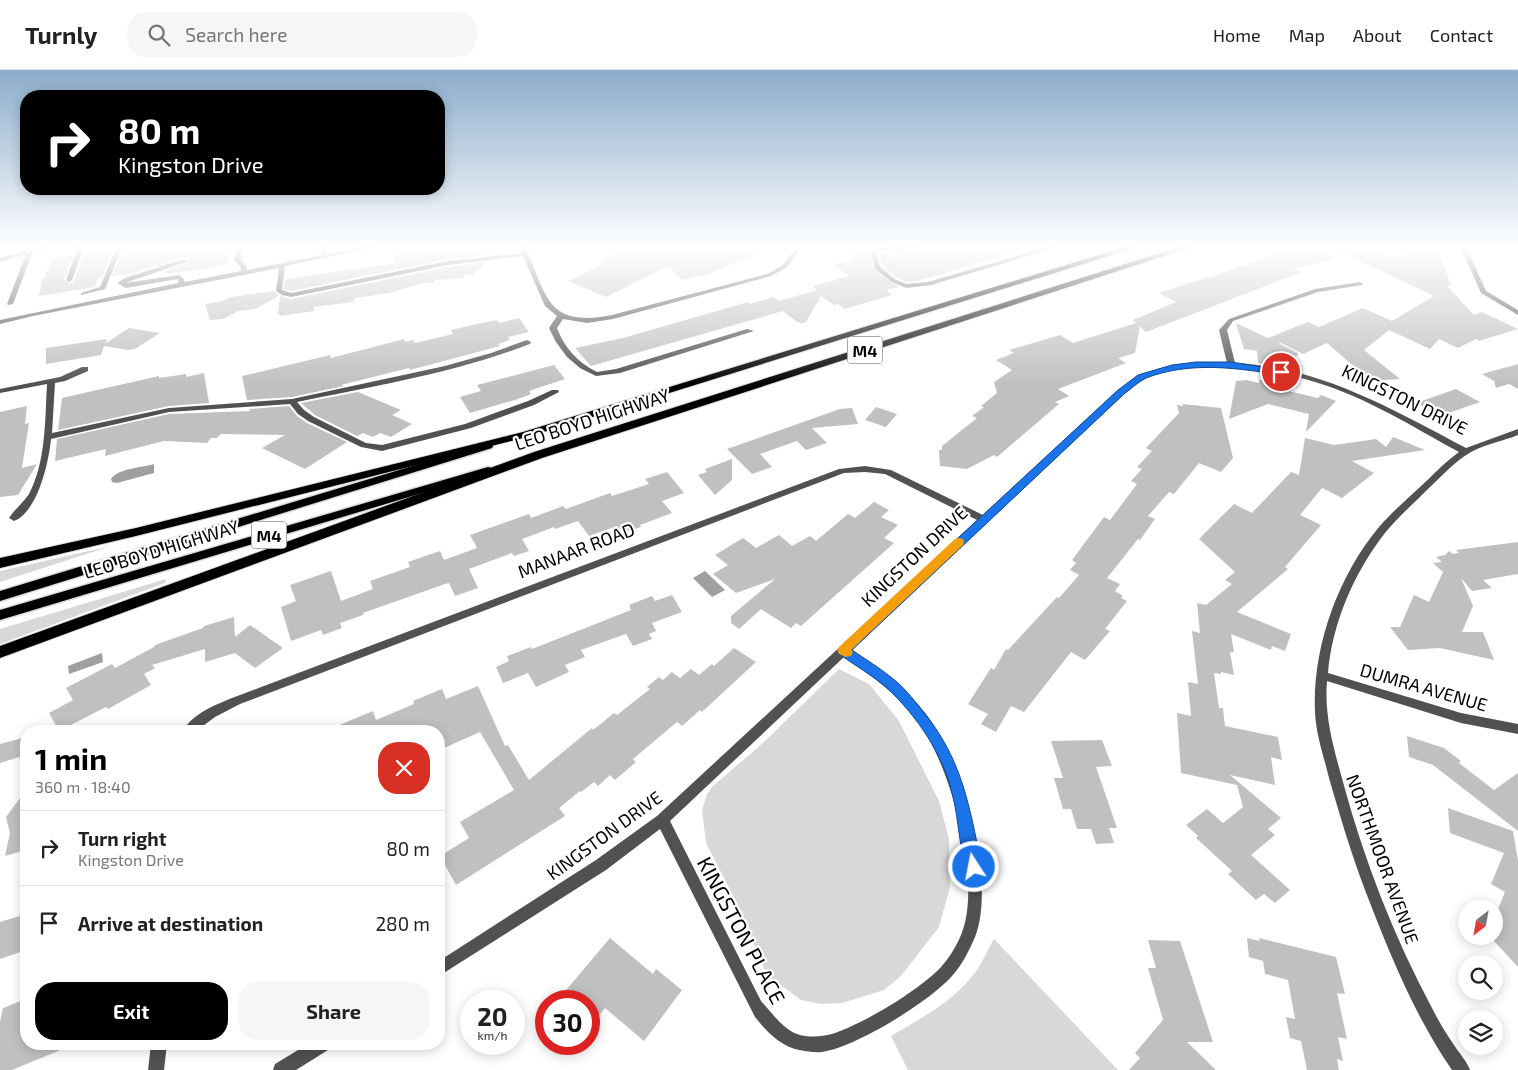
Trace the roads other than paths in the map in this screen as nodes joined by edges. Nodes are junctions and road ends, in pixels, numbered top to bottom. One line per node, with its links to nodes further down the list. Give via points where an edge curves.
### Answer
1 (14, 293): 13 (street)
2 (87, 293): 12 (street)
3 (142, 293): 16 (street)
4 (282, 293): 5 (street, via 291,296)
5 (306, 293)
6 (542, 293): 15 (street, via 548,306)
7 (707, 293): 15 (street, via 602,320)
8 (982, 293): 26 (highway, LEO BOYD HIGHWAY / M4)
9 (1046, 293): 29 (highway, LEO BOYD HIGHWAY / M4)
10 (1309, 293): 19 (street, via 1232,320 1223,330)
11 (1484, 293): 14 (street)
12 (83, 294)
13 (10, 304)
14 (1518, 313)
15 (561, 316): 17 (street, via 553,328 558,340 574,358 596,374)
16 (0, 322)
17 (750, 331)
18 (527, 342): 24 (street, via 446,368)
19 (1231, 364): 28 (street, KINGSTON DRIVE, via 1281,372 1338,387); 31 (street, KINGSTON DRIVE, via 1196,364 1142,377 1121,392)
20 (84, 369): 21 (street)
21 (51, 382): 22 (street); 27 (street)
22 (0, 391)
23 (555, 392): 24 (street, via 468,426 382,448 364,446 312,419)
24 (292, 401): 27 (street, via 169,410)
25 (1518, 432): 28 (street, NORTHMOOR AVENUE)
26 (527, 434): 32 (highway); 33 (main road, LEO BOYD HIGHWAY / M4)
27 (47, 438): 30 (street, via 40,478 28,503)
28 (1466, 452): 37 (street, NORTHMOOR AVENUE, via 1412,499 1382,531 1362,560 1346,591)
29 (538, 455): 34 (main road, LEO BOYD HIGHWAY / M4); 36 (highway)
30 (14, 518)
31 (982, 520): 35 (street, KINGSTON DRIVE); 38 (street, MANAAR ROAD, via 888,472 874,468 842,471 236,701 210,712)
32 (0, 564)
33 (0, 596)
34 (0, 615)
35 (843, 650): 40 (street, KINGSTON DRIVE); 40 (street, KINGSTON PLACE, via 904,697 932,732 952,770 977,885 970,933 944,974 923,991 846,1037 821,1044 796,1042 770,1024 756,1006)
36 (0, 652)
37 (1321, 676): 39 (street, DUMRA AVENUE, via 1452,716); 46 (street, NORTHMOOR AVENUE, via 1321,713 1346,820 1402,963)
38 (194, 725)
39 (1518, 729)
40 (662, 820): 41 (street, KINGSTON DRIVE, via 601,865)
41 (445, 965)
42 (158, 1050): 44 (street)
43 (313, 1050): 45 (street)
44 (156, 1070)
45 (281, 1070)
46 (1462, 1070)

